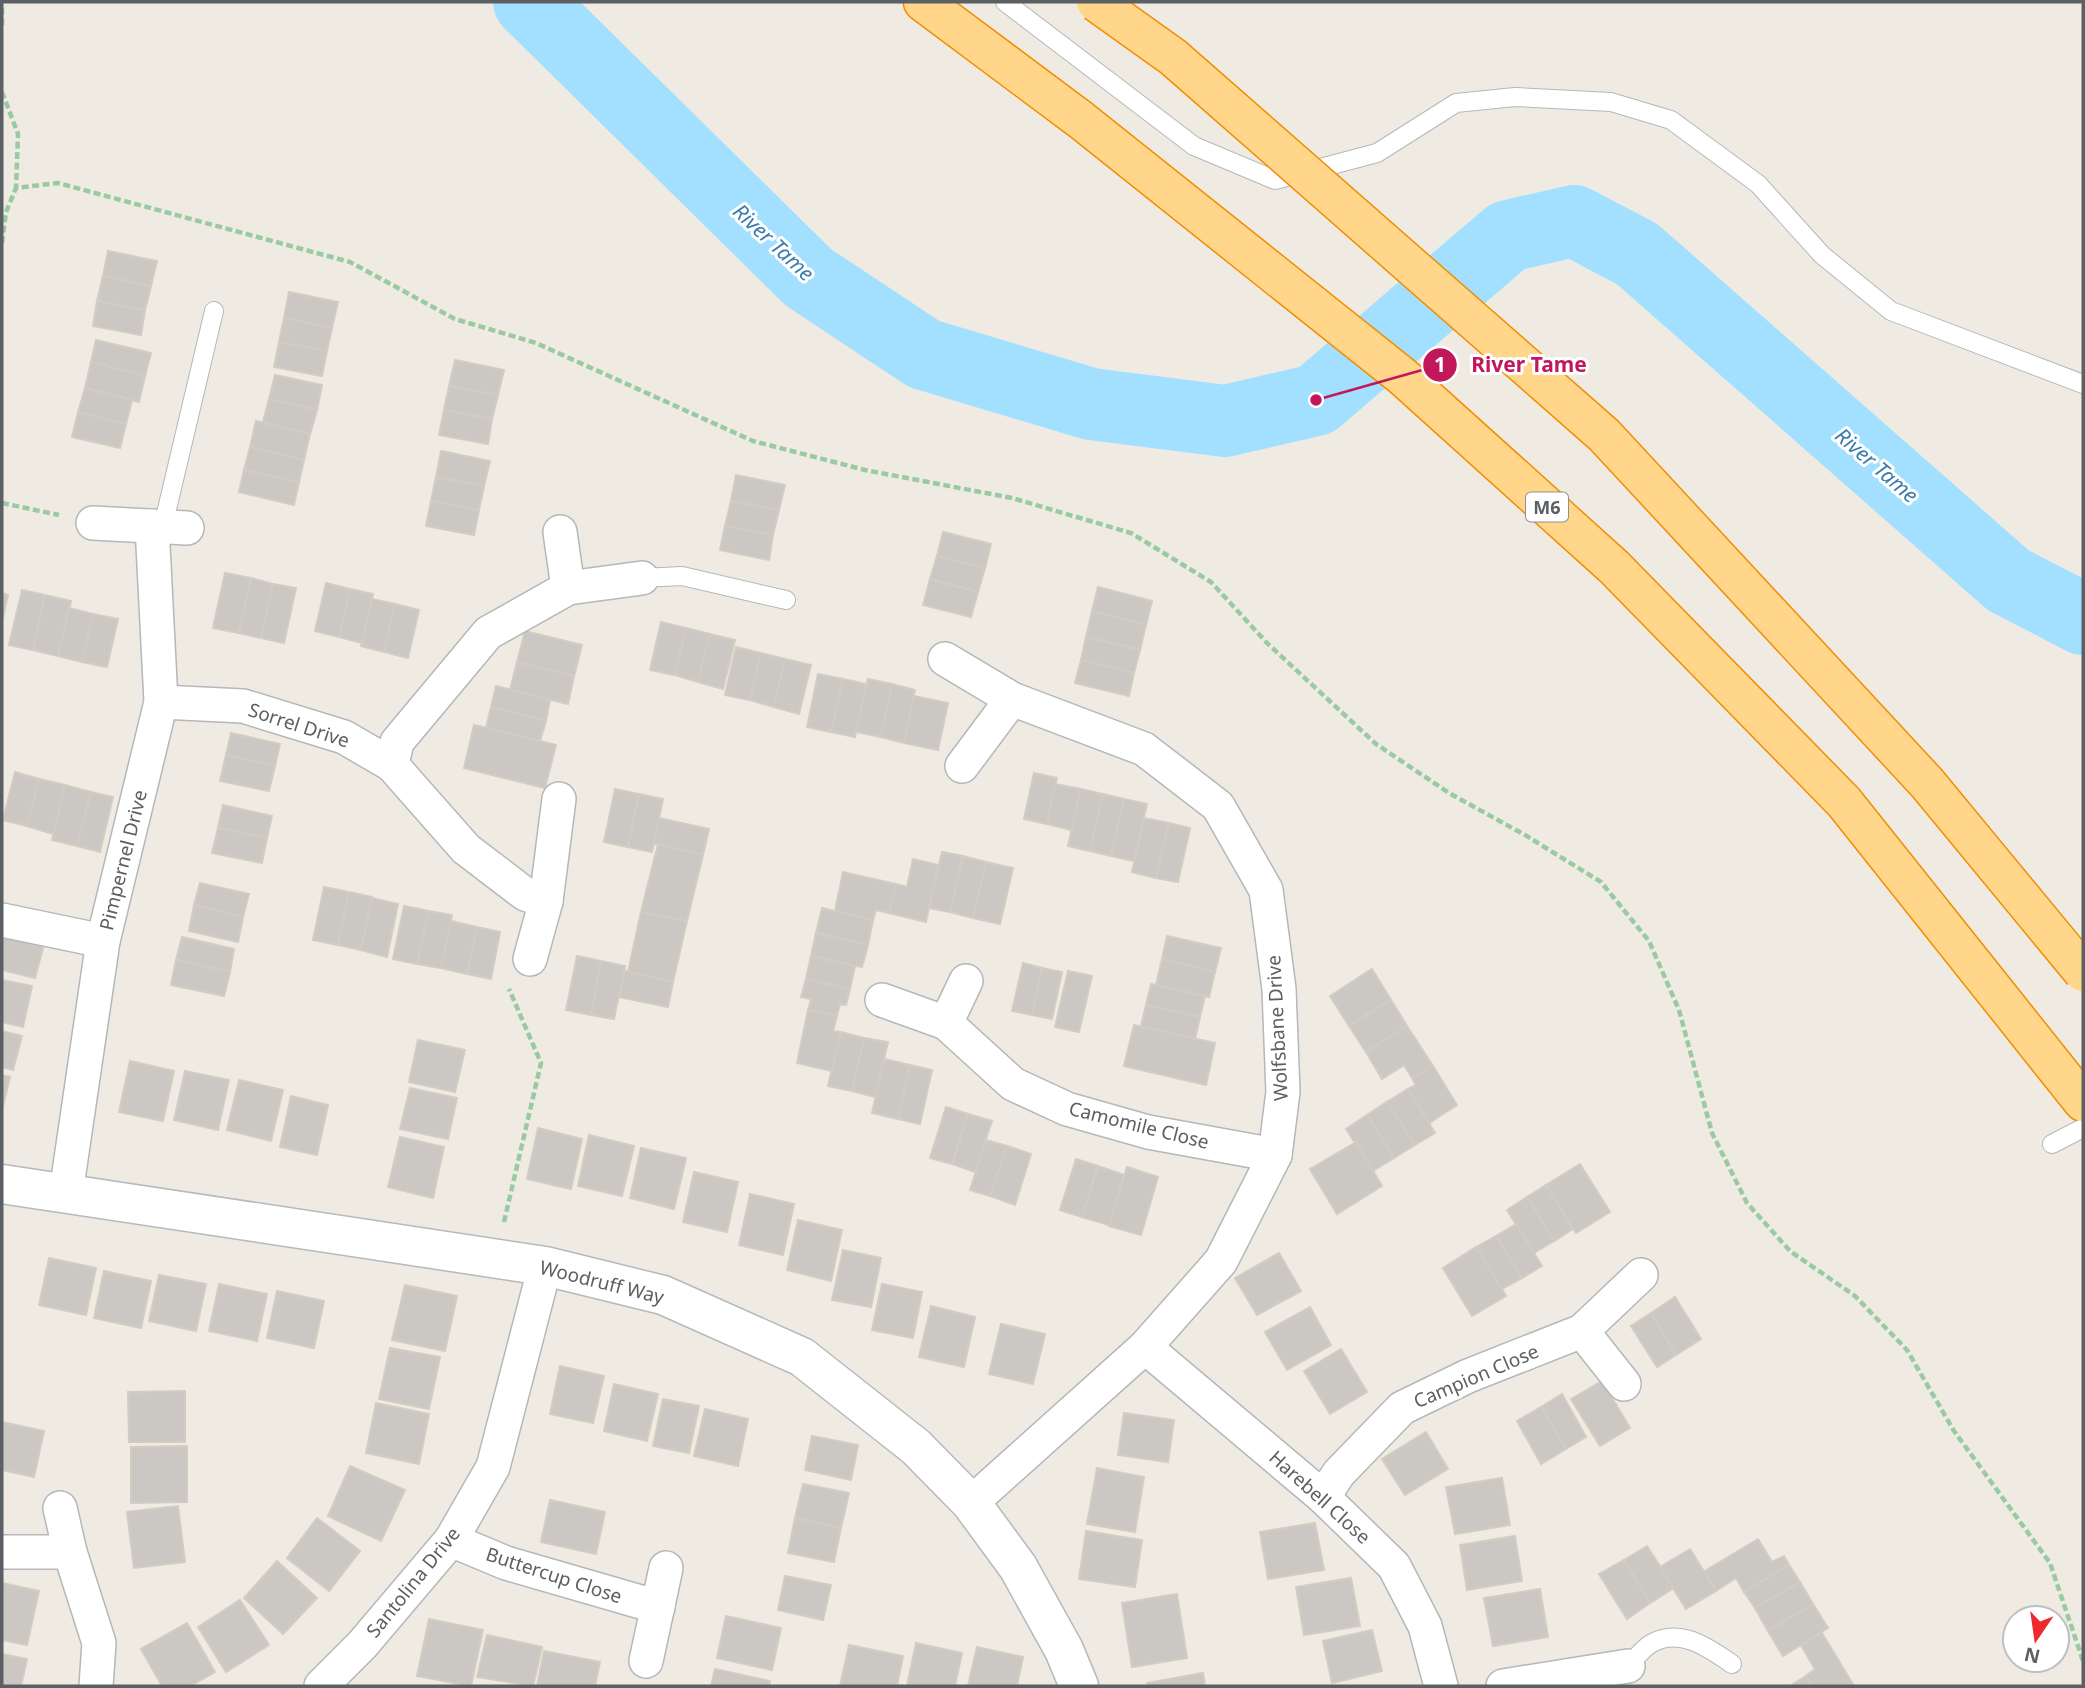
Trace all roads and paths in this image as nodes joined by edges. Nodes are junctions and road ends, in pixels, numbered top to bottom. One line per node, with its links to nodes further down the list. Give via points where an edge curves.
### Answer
1 (923, 2): 31 (highway, M6, via 1082,120 1402,376 1614,567 1844,802)
2 (1004, 2): 9 (lane, via 1194,146 1275,180 1377,153 1456,103 1515,97 1611,102 1671,120 1758,184 1822,255 1891,311)
3 (1096, 2): 27 (highway, bridge, via 1172,57 1604,435 1927,783)
4 (2, 8): 5 (path)
5 (2, 25)
6 (2, 92): 7 (path, via 18,134)
7 (16, 188)
8 (214, 311): 12 (lane)
9 (2083, 384)
10 (2, 503): 11 (path)
11 (93, 523): 12 (street)
12 (167, 526): 19 (street, Pimpernel Drive)
13 (560, 532): 15 (street)
14 (642, 578): 15 (street); 16 (lane, via 682,576)
15 (568, 588): 20 (street, via 488,633 397,742)
16 (786, 600)
17 (945, 659): 18 (street, Wolfsbane Drive)
18 (1012, 699): 21 (street); 34 (street, Wolfsbane Drive, via 1144,749 1218,806 1266,890 1279,989 1283,1092)
19 (161, 702): 20 (street, Sorrel Drive, via 243,706 344,737); 25 (street, Pimpernel Drive)
20 (392, 765): 23 (street, Sorrel Drive, via 466,849 525,894)
21 (962, 766)
22 (559, 799): 23 (street)
23 (546, 901): 26 (street)
24 (2, 920): 25 (street)
25 (103, 941): 36 (street, Pimpernel Drive)
26 (520, 967): 37 (path, via 508,988 541,1063)
27 (2083, 972)
28 (966, 981): 30 (street)
29 (882, 1000): 30 (street, Camomile Close)
30 (946, 1023): 34 (street, Camomile Close, via 1013,1084 1067,1109 1148,1132)
31 (2083, 1102)
32 (2083, 1128): 33 (lane)
33 (2052, 1144)
34 (1275, 1156): 41 (street, Wolfsbane Drive, via 1221,1261)
35 (2, 1184): 36 (street, Woodruff Way)
36 (66, 1194): 37 (street, Woodruff Way)
37 (495, 1260): 38 (street, Woodruff Way)
38 (545, 1266): 44 (street, Woodruff Way, via 663,1296 802,1357 916,1447); 46 (street, Santolina Drive, via 493,1467)
39 (1641, 1275): 40 (street, Campion Close)
40 (1582, 1332): 42 (street); 43 (street, Campion Close, via 1468,1376 1402,1408 1339,1473)
41 (1145, 1347): 43 (street, Harebell Close); 44 (street, Wolfsbane Drive)
42 (1624, 1384)
43 (1323, 1497): 57 (street, Harebell Close, via 1394,1566 1425,1626)
44 (971, 1503): 56 (street, Woodruff Way, via 1018,1567)
45 (60, 1508): 48 (street)
46 (452, 1540): 50 (street, Buttercup Close, via 506,1563); 55 (street, Santolina Drive)
47 (2, 1552): 48 (street)
48 (70, 1552): 54 (street, via 99,1643)
49 (666, 1568): 50 (street)
50 (659, 1607): 51 (street)
51 (646, 1661)
52 (1732, 1664): 53 (lane, via 1700,1642 1668,1638 1651,1643)
53 (1628, 1666): 58 (street)
54 (96, 1686)
55 (321, 1686)
56 (1079, 1686)
57 (1441, 1686)
58 (1503, 1686)

